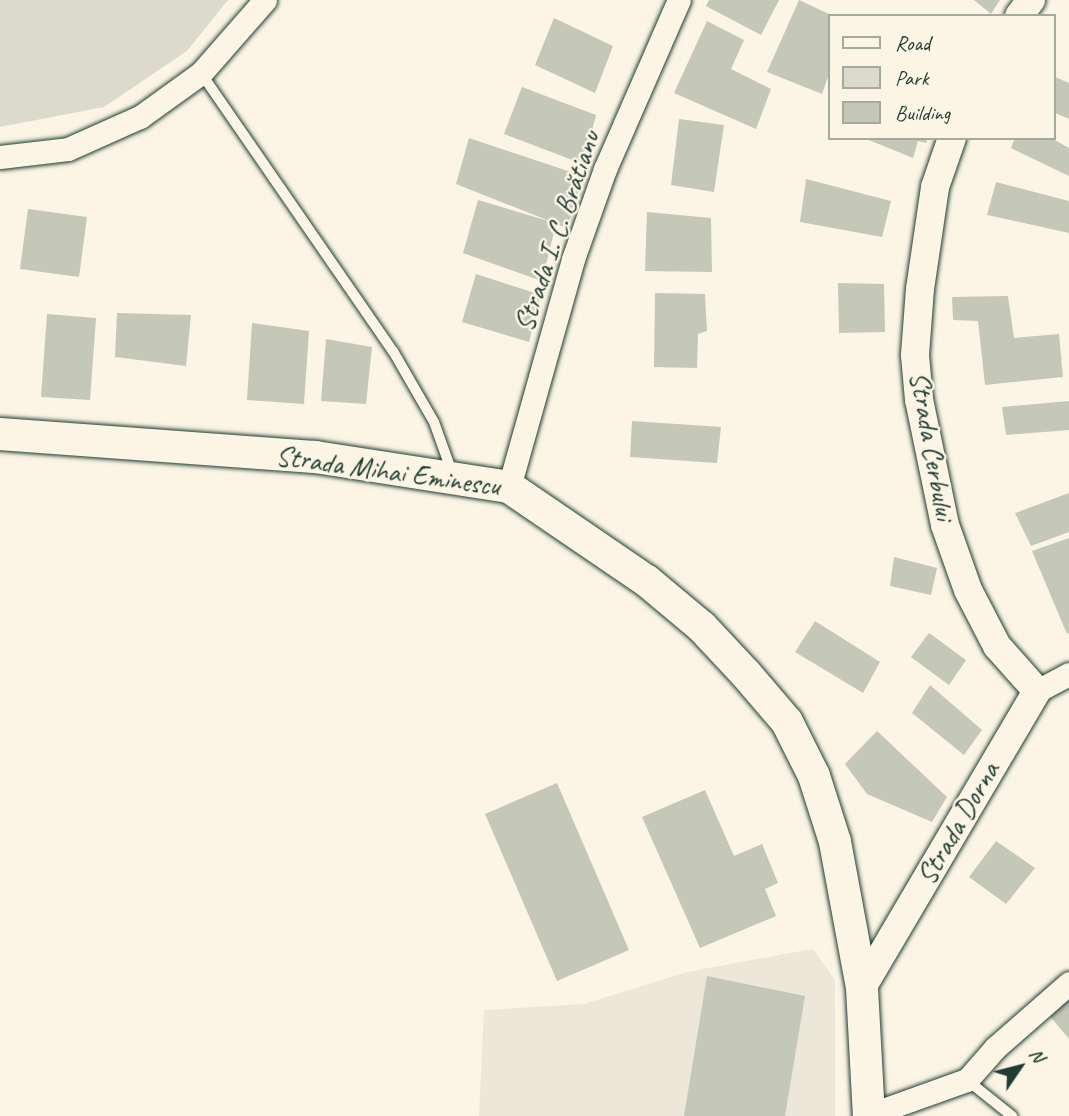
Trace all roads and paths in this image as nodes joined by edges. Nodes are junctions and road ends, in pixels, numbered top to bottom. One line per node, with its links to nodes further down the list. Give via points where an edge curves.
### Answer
1 (265, 0): 3 (street)
2 (678, 0): 8 (street, Strada I. C. Brătianu, via 605,169 573,259)
3 (201, 73): 5 (street, via 139,117 68,149); 7 (lane, via 393,351 434,422)
4 (951, 140): 10 (street, Strada Cerbului, via 935,187 919,289 915,355 919,400 945,525 968,590 997,646)
5 (0, 157)
6 (0, 435): 7 (main road, Strada Mihai Eminescu, via 315,457)
7 (454, 478): 8 (main road, Strada Mihai Eminescu)
8 (509, 487): 12 (main road, Strada Mihai Eminescu, via 647,581 693,619 787,722 814,776 835,842)
9 (1069, 674): 10 (street)
10 (1037, 691): 12 (street, Strada Dorna)
11 (1069, 983): 13 (street, via 996,1047)
12 (862, 988): 14 (main road, Strada Mihai Eminescu)
13 (967, 1080): 14 (street); 15 (lane)
14 (869, 1115)
15 (1012, 1116)

